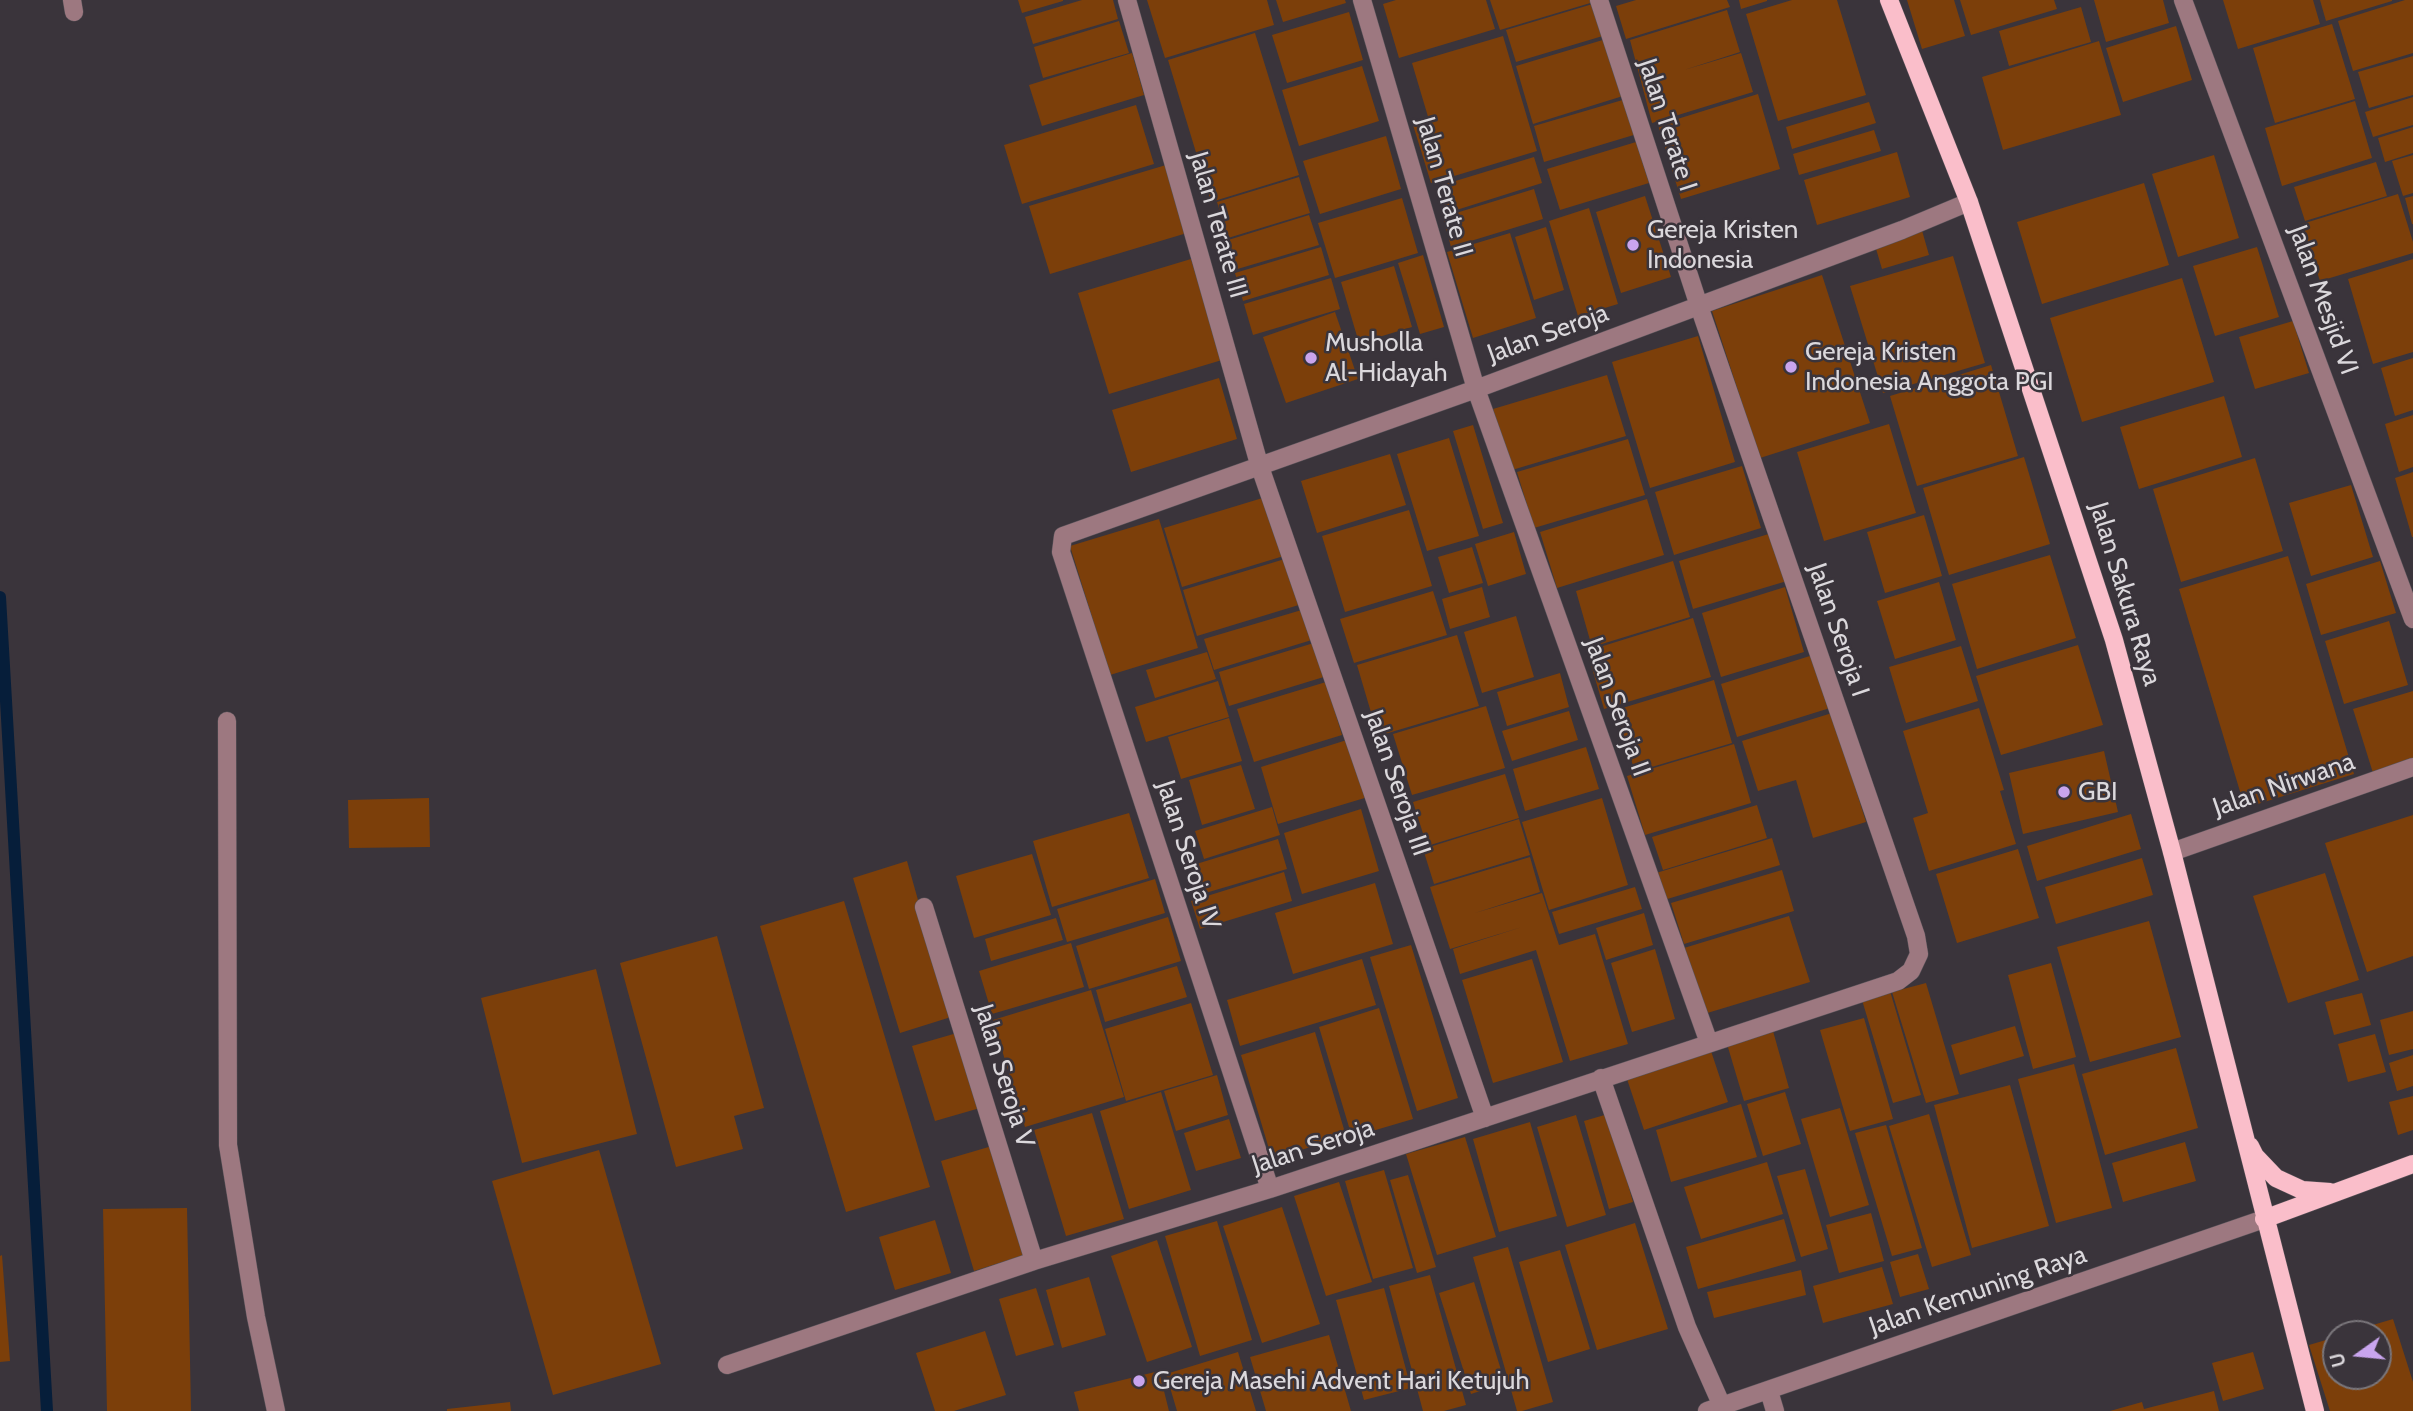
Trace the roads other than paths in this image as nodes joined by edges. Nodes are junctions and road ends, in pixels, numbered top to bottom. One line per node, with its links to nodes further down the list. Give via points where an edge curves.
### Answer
1 (1126, 0): 9 (street, Jalan Terate III)
2 (1362, 0): 8 (street, Jalan Terate II)
3 (1599, 0): 7 (street, Jalan Terate I)
4 (1889, 0): 6 (main road, Jalan Sakura Raya)
5 (2183, 0): 11 (street, Jalan Mesjid VI)
6 (1969, 202): 7 (street, Jalan Seroja); 14 (main road, Jalan Sakura Raya, via 2114,640)
7 (1699, 306): 8 (street, Jalan Seroja); 16 (street, Jalan Seroja I, via 1916,936 1919,954)
8 (1476, 389): 9 (street, Jalan Seroja); 17 (street, Jalan Seroja II)
9 (1259, 464): 10 (street, Jalan Seroja); 19 (street, Jalan Seroja III)
10 (1063, 536): 23 (street, Jalan Seroja IV, via 1061,552)
11 (2413, 619)
12 (227, 720): 29 (street, via 228,1145)
13 (2413, 768): 14 (street, Jalan Nirwana)
14 (2172, 852): 20 (main road, Jalan Sakura Raya)
15 (924, 906): 25 (street, Jalan Seroja V)
16 (1911, 971): 17 (street, Jalan Seroja, via 1898,981)
17 (1709, 1043): 18 (street, Jalan Seroja)
18 (1601, 1078): 19 (street, Jalan Seroja); 28 (street)
19 (1485, 1118): 23 (street, Jalan Seroja)
20 (2243, 1129): 22 (main road, via 2255,1156 2276,1178 2293,1186 2331,1192); 24 (main road, Jalan Sakura Raya)
21 (2413, 1164): 22 (main road)
22 (2360, 1184): 24 (main road)
23 (1270, 1189): 25 (street, Jalan Seroja)
24 (2264, 1219): 27 (street, Jalan Kemuning Raya); 31 (main road, Jalan Sakura Raya)
25 (1034, 1261): 26 (street, Jalan Seroja)
26 (727, 1365)
27 (1769, 1391): 28 (street, Jalan Kemuning Raya); 30 (street)
28 (1714, 1409)
29 (276, 1411)
30 (1775, 1411)
31 (2315, 1411)

